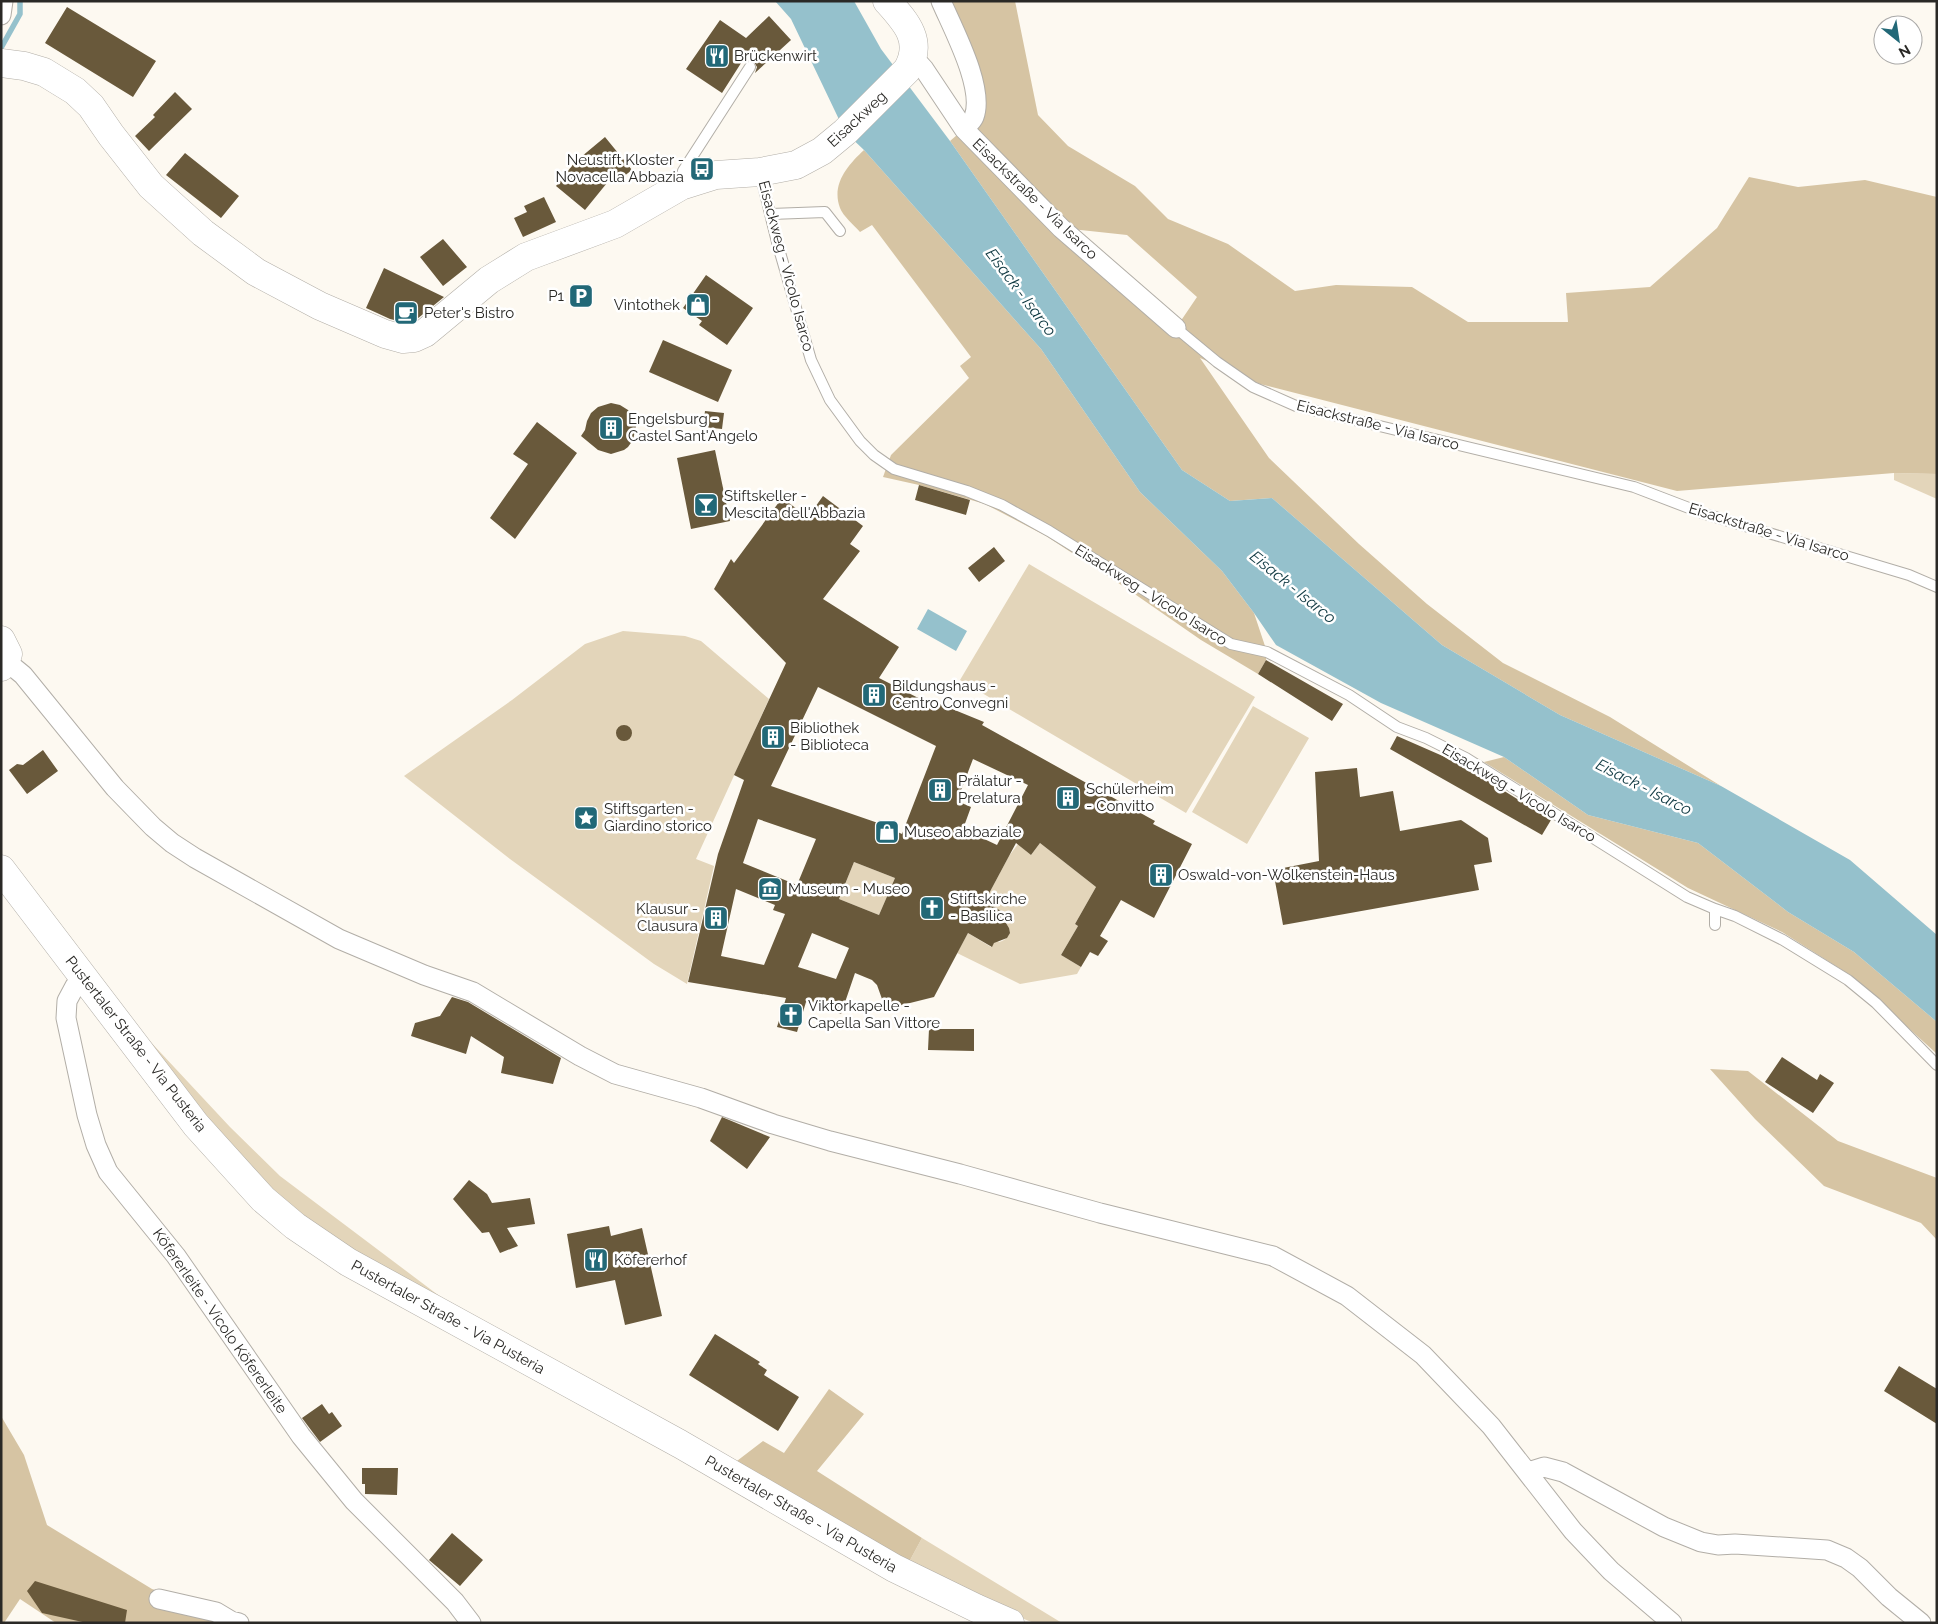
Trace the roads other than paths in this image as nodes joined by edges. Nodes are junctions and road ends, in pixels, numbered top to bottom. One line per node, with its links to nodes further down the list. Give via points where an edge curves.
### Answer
1 (3, 1): 4 (street)
2 (887, 1): 6 (main road, via 905,21 913,40)
3 (940, 1): 8 (street, via 971,71 977,106 973,119)
4 (1, 15)
5 (1, 63): 10 (main road, Eisackweg, via 44,72 75,91 92,106 110,135 151,186 203,233 256,272 320,306 403,339 425,333 489,280 526,257 615,224)
6 (911, 64): 8 (street, Eisackstraße - Via Isarco, via 924,69); 9 (main road, Eisackweg, via 822,151 796,165)
7 (750, 68): 10 (lane, via 682,171)
8 (964, 129): 13 (street, Eisackstraße - Via Isarco, via 1061,228)
9 (760, 172): 10 (main road, Eisackweg, via 716,176); 11 (lane, Eisackweg - Vicolo Isarco)
10 (681, 186)
11 (771, 214): 12 (lane, via 825,212); 17 (lane, Eisackweg - Vicolo Isarco, via 811,360 830,400 860,441 894,470 967,491 1002,505 1231,644 1267,652 1349,695 1397,727 1466,758 1687,897)
12 (840, 231)
13 (1176, 328): 14 (lane, Eisackstraße - Via Isarco, via 1253,387 1296,406 1634,487 1702,513 1909,575)
14 (1937, 587)
15 (3, 657): 21 (street, via 23,675 115,788 172,843 339,939 473,992 615,1074 701,1098 830,1141 1100,1214 1273,1256 1347,1296 1423,1355 1491,1426)
16 (1, 869): 19 (main road, Pustertaler Straße - Via Pusteria)
17 (1715, 909): 18 (lane); 20 (lane, Eisackweg - Vicolo Isarco, via 1783,940 1848,980)
18 (1715, 925)
19 (83, 977): 24 (street, Köfererleite - Vicolo Köfererleite, via 67,1001 66,1018 96,1145 108,1172 176,1256 301,1436 354,1501 455,1602); 25 (main road, Pustertaler Straße - Via Pusteria, via 196,1125 263,1199 295,1226 348,1262 680,1444 894,1568)
20 (1937, 1065)
21 (1528, 1472): 26 (street, via 1573,1531 1611,1571); 27 (street, via 1544,1467 1563,1472 1664,1527 1700,1542 1827,1550 1860,1568)
22 (159, 1599): 23 (street, via 216,1612)
23 (239, 1623)
24 (471, 1623)
25 (1010, 1623)
26 (1672, 1623)
27 (1921, 1623)

